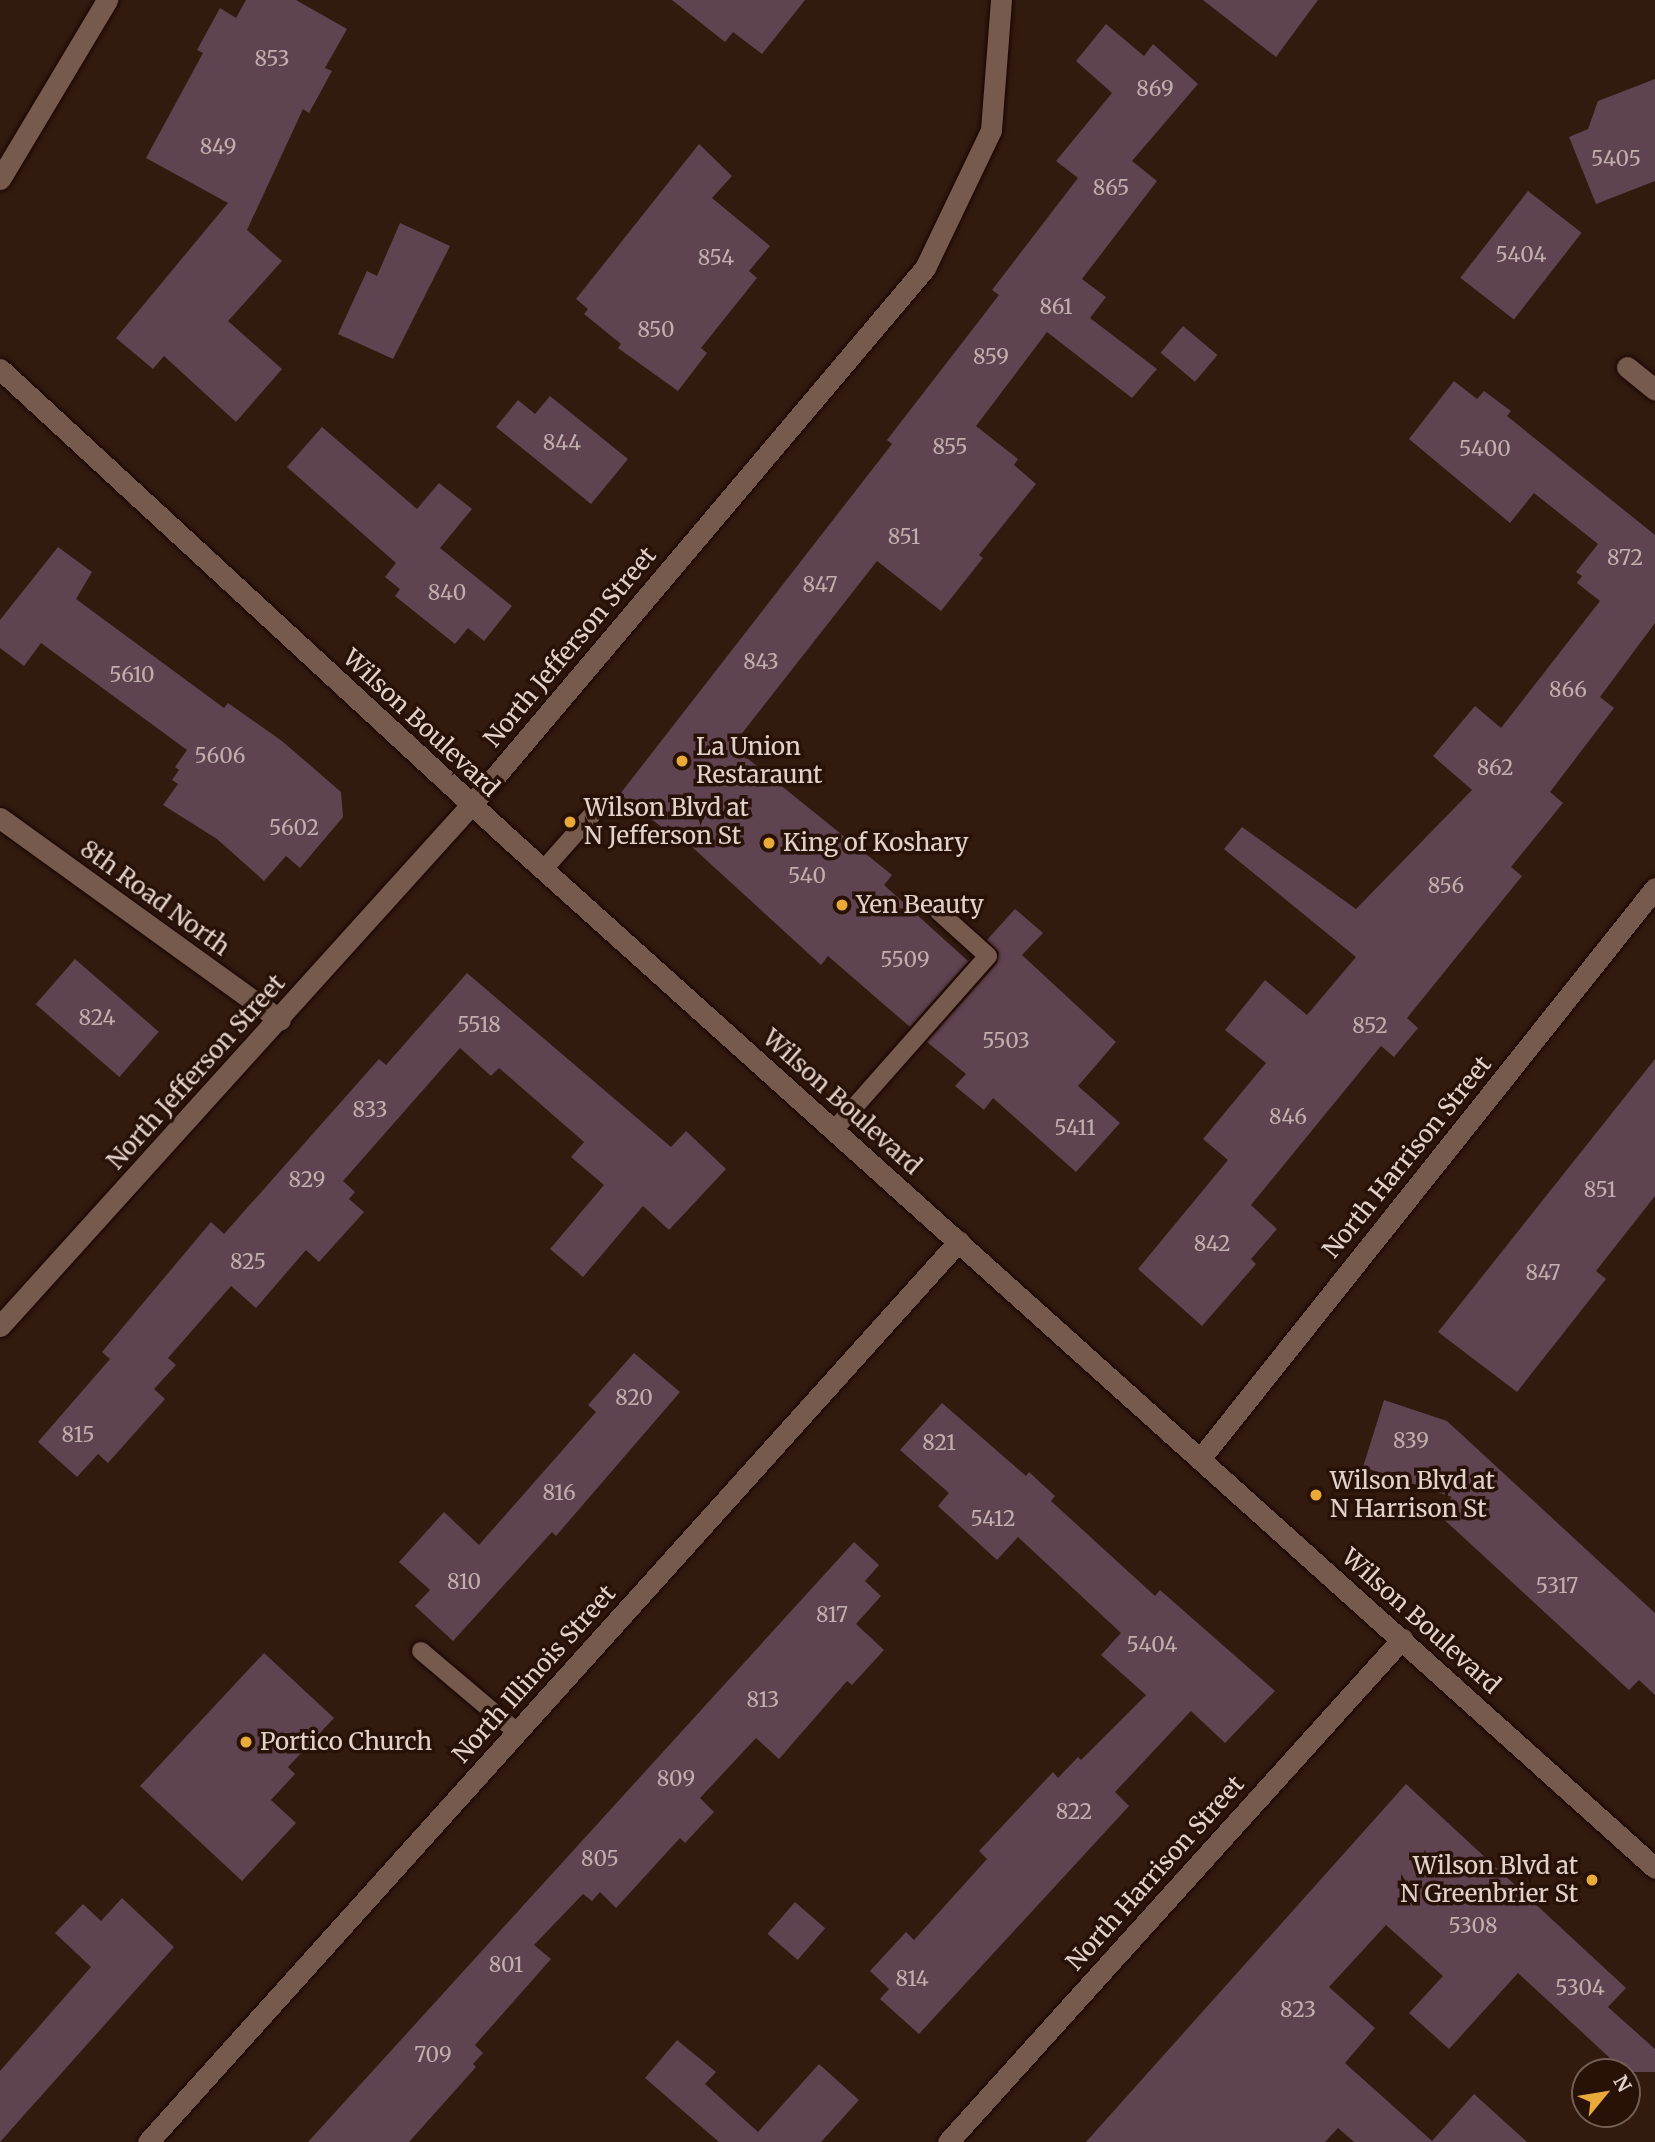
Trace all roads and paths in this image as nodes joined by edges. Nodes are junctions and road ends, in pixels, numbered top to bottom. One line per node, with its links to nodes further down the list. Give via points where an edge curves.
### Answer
1 (107, 0): 3 (street)
2 (1001, 0): 7 (street, North Jefferson Street, via 991,130 925,268)
3 (0, 179)
4 (1627, 367): 6 (street)
5 (0, 369): 7 (street, Wilson Boulevard)
6 (1655, 390)
7 (471, 805): 10 (street, Wilson Boulevard); 13 (street, North Jefferson Street)
8 (598, 808): 10 (lane)
9 (0, 818): 13 (street, 8th Road North)
10 (544, 869): 14 (street, Wilson Boulevard)
11 (1655, 888): 17 (street, North Harrison Street)
12 (938, 911): 14 (lane, via 988,956)
13 (280, 1020): 16 (street, North Jefferson Street)
14 (834, 1130): 15 (street, Wilson Boulevard)
15 (959, 1241): 17 (street, Wilson Boulevard); 20 (street, North Illinois Street)
16 (0, 1326)
17 (1199, 1459): 18 (street, Wilson Boulevard)
18 (1402, 1639): 21 (street, Wilson Boulevard); 23 (street, North Harrison Street)
19 (421, 1651): 20 (lane)
20 (517, 1732): 22 (street, North Illinois Street)
21 (1655, 1868)
22 (148, 2142)
23 (948, 2142)

